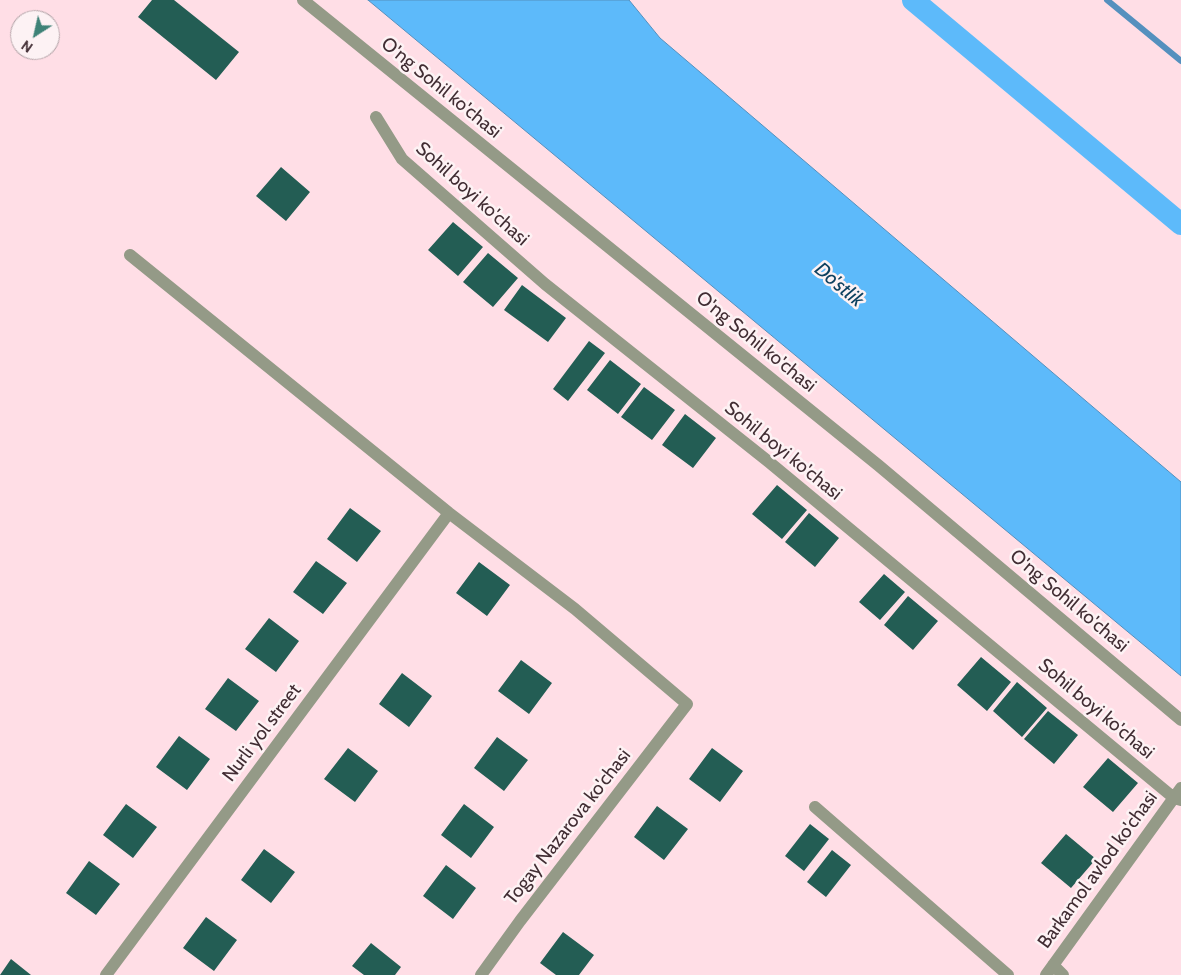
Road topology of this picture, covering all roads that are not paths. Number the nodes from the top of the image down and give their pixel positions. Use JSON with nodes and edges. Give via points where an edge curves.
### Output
{"nodes":[{"id":1,"x":303,"y":0,"type":"edge"},
{"id":2,"x":376,"y":117,"type":"dead end"},
{"id":3,"x":130,"y":255,"type":"dead end"},
{"id":4,"x":449,"y":513,"type":"junction"},
{"id":5,"x":1181,"y":720,"type":"edge"},
{"id":6,"x":1179,"y":795,"type":"edge"},
{"id":7,"x":815,"y":807,"type":"dead end"},
{"id":8,"x":1049,"y":970,"type":"edge"},
{"id":9,"x":106,"y":975,"type":"edge"},
{"id":10,"x":481,"y":975,"type":"edge"},
{"id":11,"x":1008,"y":975,"type":"edge"},
{"id":12,"x":1063,"y":975,"type":"edge"}],
"edges":[{"from":1,"to":5,"type":"street","name":"O'ng Sohil ko'chasi","via":[[878,465]]},
{"from":2,"to":6,"type":"street","name":"Sohil boyi ko'chasi","via":[[402,159],[545,284]]},
{"from":3,"to":4,"type":"street"},
{"from":4,"to":9,"type":"street","name":"Nurli yol street"},
{"from":4,"to":10,"type":"street","name":"Togay Nazarova ko'chasi","via":[[575,609],[687,704]]},
{"from":6,"to":8,"type":"street","name":"Barkamol avlod ko'chasi"},
{"from":7,"to":11,"type":"street"},
{"from":8,"to":12,"type":"street"}]}
